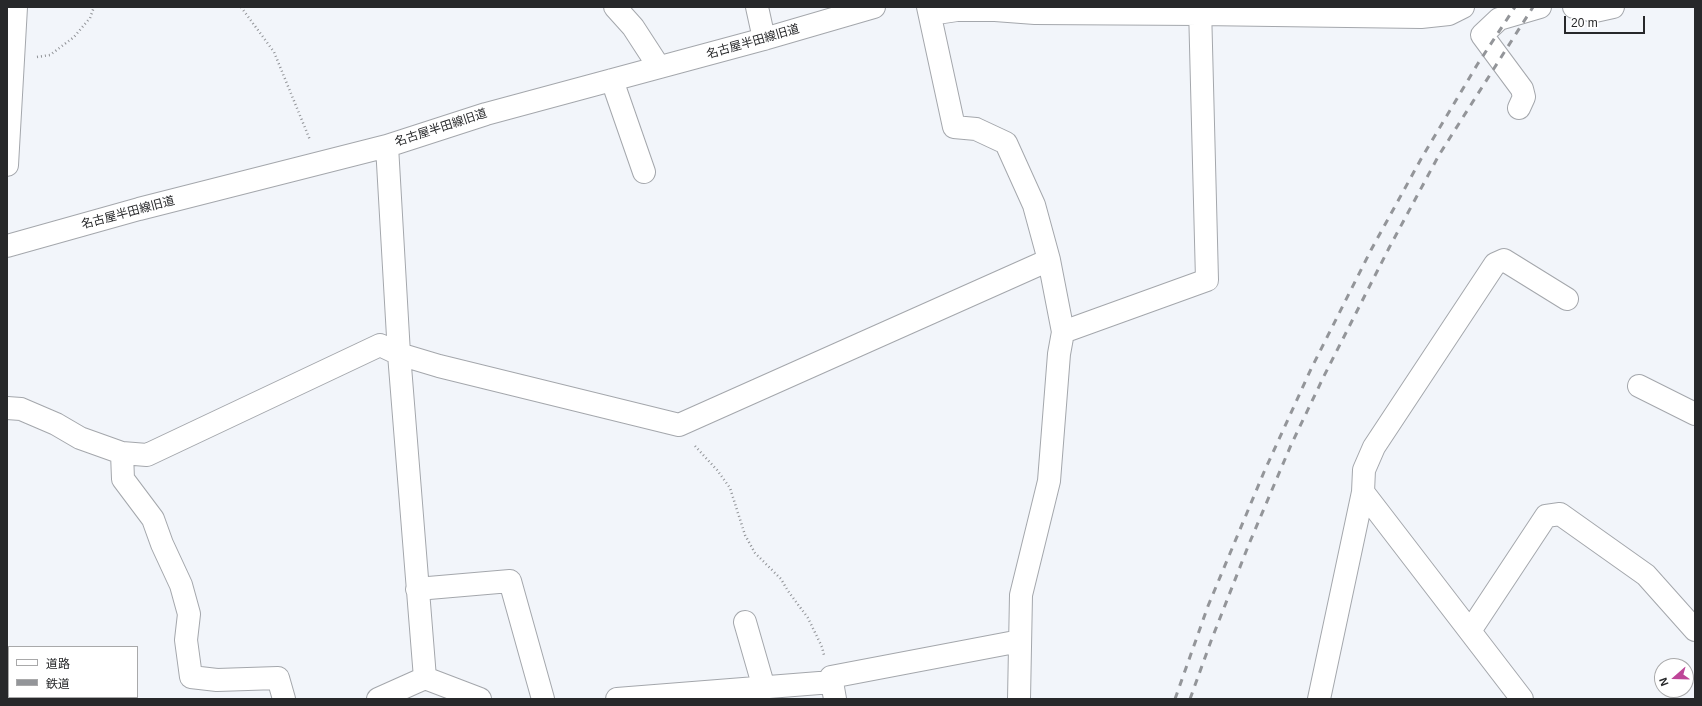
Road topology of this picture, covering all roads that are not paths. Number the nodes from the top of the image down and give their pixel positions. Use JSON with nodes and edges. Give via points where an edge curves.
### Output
{"nodes":[{"id":1,"x":16,"y":7,"type":"edge"},
{"id":2,"x":615,"y":7,"type":"edge"},
{"id":3,"x":757,"y":7,"type":"edge"},
{"id":4,"x":874,"y":7,"type":"edge"},
{"id":5,"x":1462,"y":7,"type":"edge"},
{"id":6,"x":1540,"y":7,"type":"edge"},
{"id":7,"x":1574,"y":7,"type":"edge"},
{"id":8,"x":1613,"y":7,"type":"edge"},
{"id":9,"x":929,"y":10,"type":"edge"},
{"id":10,"x":1200,"y":10,"type":"edge"},
{"id":11,"x":11,"y":36,"type":"edge"},
{"id":12,"x":764,"y":39,"type":"junction"},
{"id":13,"x":659,"y":67,"type":"junction"},
{"id":14,"x":612,"y":80,"type":"junction"},
{"id":15,"x":1519,"y":108,"type":"dead end"},
{"id":16,"x":387,"y":146,"type":"junction"},
{"id":17,"x":7,"y":165,"type":"edge"},
{"id":18,"x":644,"y":172,"type":"dead end"},
{"id":19,"x":7,"y":246,"type":"edge"},
{"id":20,"x":1049,"y":260,"type":"junction"},
{"id":21,"x":1567,"y":299,"type":"dead end"},
{"id":22,"x":1063,"y":332,"type":"junction"},
{"id":23,"x":399,"y":354,"type":"junction"},
{"id":24,"x":1639,"y":386,"type":"dead end"},
{"id":25,"x":7,"y":408,"type":"edge"},
{"id":26,"x":1695,"y":414,"type":"edge"},
{"id":27,"x":122,"y":453,"type":"junction"},
{"id":28,"x":1363,"y":492,"type":"junction"},
{"id":29,"x":418,"y":589,"type":"junction"},
{"id":30,"x":745,"y":622,"type":"dead end"},
{"id":31,"x":1695,"y":630,"type":"edge"},
{"id":32,"x":1470,"y":631,"type":"junction"},
{"id":33,"x":1020,"y":641,"type":"junction"},
{"id":34,"x":831,"y":677,"type":"road end"},
{"id":35,"x":425,"y":678,"type":"junction"},
{"id":36,"x":764,"y":688,"type":"junction"},
{"id":37,"x":284,"y":699,"type":"edge"},
{"id":38,"x":378,"y":699,"type":"edge"},
{"id":39,"x":480,"y":699,"type":"edge"},
{"id":40,"x":543,"y":699,"type":"edge"},
{"id":41,"x":617,"y":699,"type":"edge"},
{"id":42,"x":836,"y":699,"type":"edge"},
{"id":43,"x":1019,"y":699,"type":"edge"},
{"id":44,"x":1320,"y":699,"type":"edge"},
{"id":45,"x":1522,"y":699,"type":"edge"}],
"edges":[{"from":1,"to":11,"type":"street"},
{"from":2,"to":13,"type":"street","via":[[633,27]]},
{"from":3,"to":12,"type":"street"},
{"from":4,"to":12,"type":"street","name":"名古屋半田線旧道"},
{"from":5,"to":10,"type":"street","via":[[1449,14],[1421,18]]},
{"from":6,"to":15,"type":"street","via":[[1499,19],[1482,35],[1522,89],[1524,97]]},
{"from":7,"to":8,"type":"street","via":[[1596,11]]},
{"from":9,"to":10,"type":"street","via":[[1035,13]]},
{"from":9,"to":20,"type":"street","via":[[954,127],[976,129],[1006,143],[1034,205]]},
{"from":10,"to":22,"type":"street","via":[[1207,280]]},
{"from":11,"to":17,"type":"street","via":[[14,58]]},
{"from":12,"to":13,"type":"street","name":"名古屋半田線旧道"},
{"from":13,"to":14,"type":"street","name":"名古屋半田線旧道"},
{"from":14,"to":16,"type":"street","name":"名古屋半田線旧道","via":[[486,114]]},
{"from":14,"to":18,"type":"street"},
{"from":16,"to":19,"type":"street","name":"名古屋半田線旧道","via":[[139,209]]},
{"from":16,"to":23,"type":"street"},
{"from":20,"to":22,"type":"street"},
{"from":20,"to":23,"type":"street","via":[[679,425]]},
{"from":21,"to":28,"type":"street","via":[[1504,260],[1495,264],[1374,446],[1364,470]]},
{"from":22,"to":33,"type":"street","via":[[1049,481],[1022,595]]},
{"from":23,"to":27,"type":"street","via":[[380,345],[148,455]]},
{"from":23,"to":29,"type":"street"},
{"from":24,"to":26,"type":"street"},
{"from":25,"to":27,"type":"street","via":[[21,409],[80,438]]},
{"from":27,"to":37,"type":"street","via":[[123,479],[153,519],[181,584],[189,614],[186,640],[191,677],[217,680],[278,678]]},
{"from":28,"to":32,"type":"street"},
{"from":28,"to":44,"type":"street"},
{"from":29,"to":35,"type":"street"},
{"from":29,"to":40,"type":"street","via":[[510,581]]},
{"from":30,"to":36,"type":"street"},
{"from":31,"to":32,"type":"street","via":[[1646,575],[1560,514],[1546,516]]},
{"from":32,"to":45,"type":"street"},
{"from":33,"to":34,"type":"street"},
{"from":33,"to":43,"type":"street"},
{"from":35,"to":38,"type":"street"},
{"from":35,"to":39,"type":"street"},
{"from":36,"to":41,"type":"street"},
{"from":36,"to":42,"type":"street","via":[[832,682]]}]}
